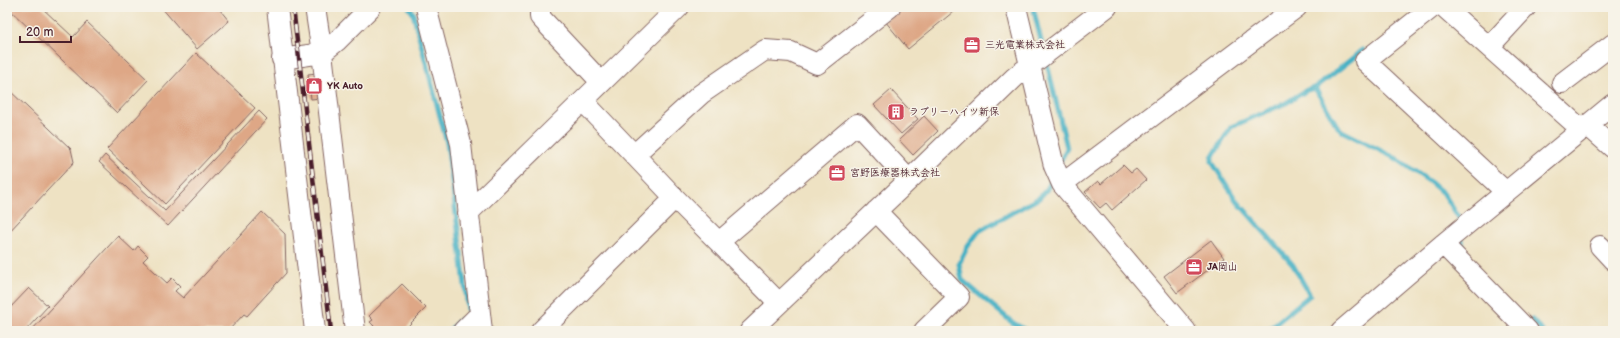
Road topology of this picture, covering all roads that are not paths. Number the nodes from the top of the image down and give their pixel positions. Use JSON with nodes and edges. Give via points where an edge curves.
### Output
{"nodes":[{"id":1,"x":277,"y":7,"type":"edge"},
{"id":2,"x":315,"y":7,"type":"edge"},
{"id":3,"x":372,"y":7,"type":"edge"},
{"id":4,"x":426,"y":7,"type":"edge"},
{"id":5,"x":540,"y":7,"type":"edge"},
{"id":6,"x":678,"y":7,"type":"edge"},
{"id":7,"x":890,"y":7,"type":"edge"},
{"id":8,"x":1016,"y":7,"type":"edge"},
{"id":9,"x":1107,"y":7,"type":"edge"},
{"id":10,"x":1296,"y":7,"type":"edge"},
{"id":11,"x":1526,"y":7,"type":"edge"},
{"id":12,"x":1445,"y":8,"type":"edge"},
{"id":13,"x":1613,"y":44,"type":"edge"},
{"id":14,"x":1489,"y":47,"type":"junction"},
{"id":15,"x":322,"y":53,"type":"junction"},
{"id":16,"x":1039,"y":57,"type":"junction"},
{"id":17,"x":282,"y":59,"type":"junction"},
{"id":18,"x":601,"y":82,"type":"junction"},
{"id":19,"x":1562,"y":83,"type":"dead end"},
{"id":20,"x":583,"y":101,"type":"junction"},
{"id":21,"x":1613,"y":104,"type":"edge"},
{"id":22,"x":1585,"y":128,"type":"junction"},
{"id":23,"x":1613,"y":148,"type":"edge"},
{"id":24,"x":634,"y":155,"type":"junction"},
{"id":25,"x":1058,"y":175,"type":"junction"},
{"id":26,"x":909,"y":180,"type":"junction"},
{"id":27,"x":1506,"y":192,"type":"junction"},
{"id":28,"x":675,"y":198,"type":"junction"},
{"id":29,"x":876,"y":211,"type":"junction"},
{"id":30,"x":468,"y":214,"type":"junction"},
{"id":31,"x":719,"y":242,"type":"junction"},
{"id":32,"x":1443,"y":244,"type":"junction"},
{"id":33,"x":779,"y":303,"type":"junction"},
{"id":34,"x":473,"y":325,"type":"edge"},
{"id":35,"x":315,"y":331,"type":"edge"},
{"id":36,"x":355,"y":331,"type":"edge"},
{"id":37,"x":496,"y":331,"type":"edge"},
{"id":38,"x":541,"y":331,"type":"edge"},
{"id":39,"x":750,"y":331,"type":"edge"},
{"id":40,"x":924,"y":331,"type":"edge"},
{"id":41,"x":1186,"y":331,"type":"edge"},
{"id":42,"x":1341,"y":331,"type":"edge"},
{"id":43,"x":1528,"y":331,"type":"edge"}],
"edges":[{"from":1,"to":17,"type":"street"},
{"from":2,"to":15,"type":"street"},
{"from":3,"to":15,"type":"street"},
{"from":4,"to":30,"type":"street","via":[[461,144]]},
{"from":5,"to":18,"type":"street","via":[[540,17]]},
{"from":6,"to":18,"type":"street"},
{"from":7,"to":24,"type":"street","via":[[817,64],[791,52],[765,50],[701,94]]},
{"from":8,"to":16,"type":"street"},
{"from":9,"to":16,"type":"street"},
{"from":10,"to":25,"type":"street"},
{"from":11,"to":14,"type":"street"},
{"from":12,"to":14,"type":"street"},
{"from":12,"to":27,"type":"street","via":[[1365,61]]},
{"from":13,"to":19,"type":"street"},
{"from":14,"to":22,"type":"street"},
{"from":15,"to":17,"type":"street"},
{"from":15,"to":36,"type":"street"},
{"from":16,"to":25,"type":"street"},
{"from":16,"to":26,"type":"street","via":[[1015,76]]},
{"from":17,"to":35,"type":"street"},
{"from":18,"to":20,"type":"street"},
{"from":20,"to":24,"type":"street"},
{"from":20,"to":30,"type":"street"},
{"from":21,"to":22,"type":"street"},
{"from":22,"to":23,"type":"street"},
{"from":22,"to":27,"type":"street"},
{"from":24,"to":28,"type":"street"},
{"from":25,"to":41,"type":"street"},
{"from":26,"to":29,"type":"street"},
{"from":26,"to":31,"type":"street","via":[[857,124]]},
{"from":27,"to":32,"type":"street"},
{"from":28,"to":31,"type":"street"},
{"from":28,"to":38,"type":"street"},
{"from":29,"to":33,"type":"street"},
{"from":29,"to":40,"type":"street","via":[[959,297]]},
{"from":30,"to":34,"type":"street"},
{"from":31,"to":33,"type":"street"},
{"from":32,"to":42,"type":"street"},
{"from":32,"to":43,"type":"street"},
{"from":33,"to":39,"type":"street"},
{"from":34,"to":37,"type":"street"}]}
